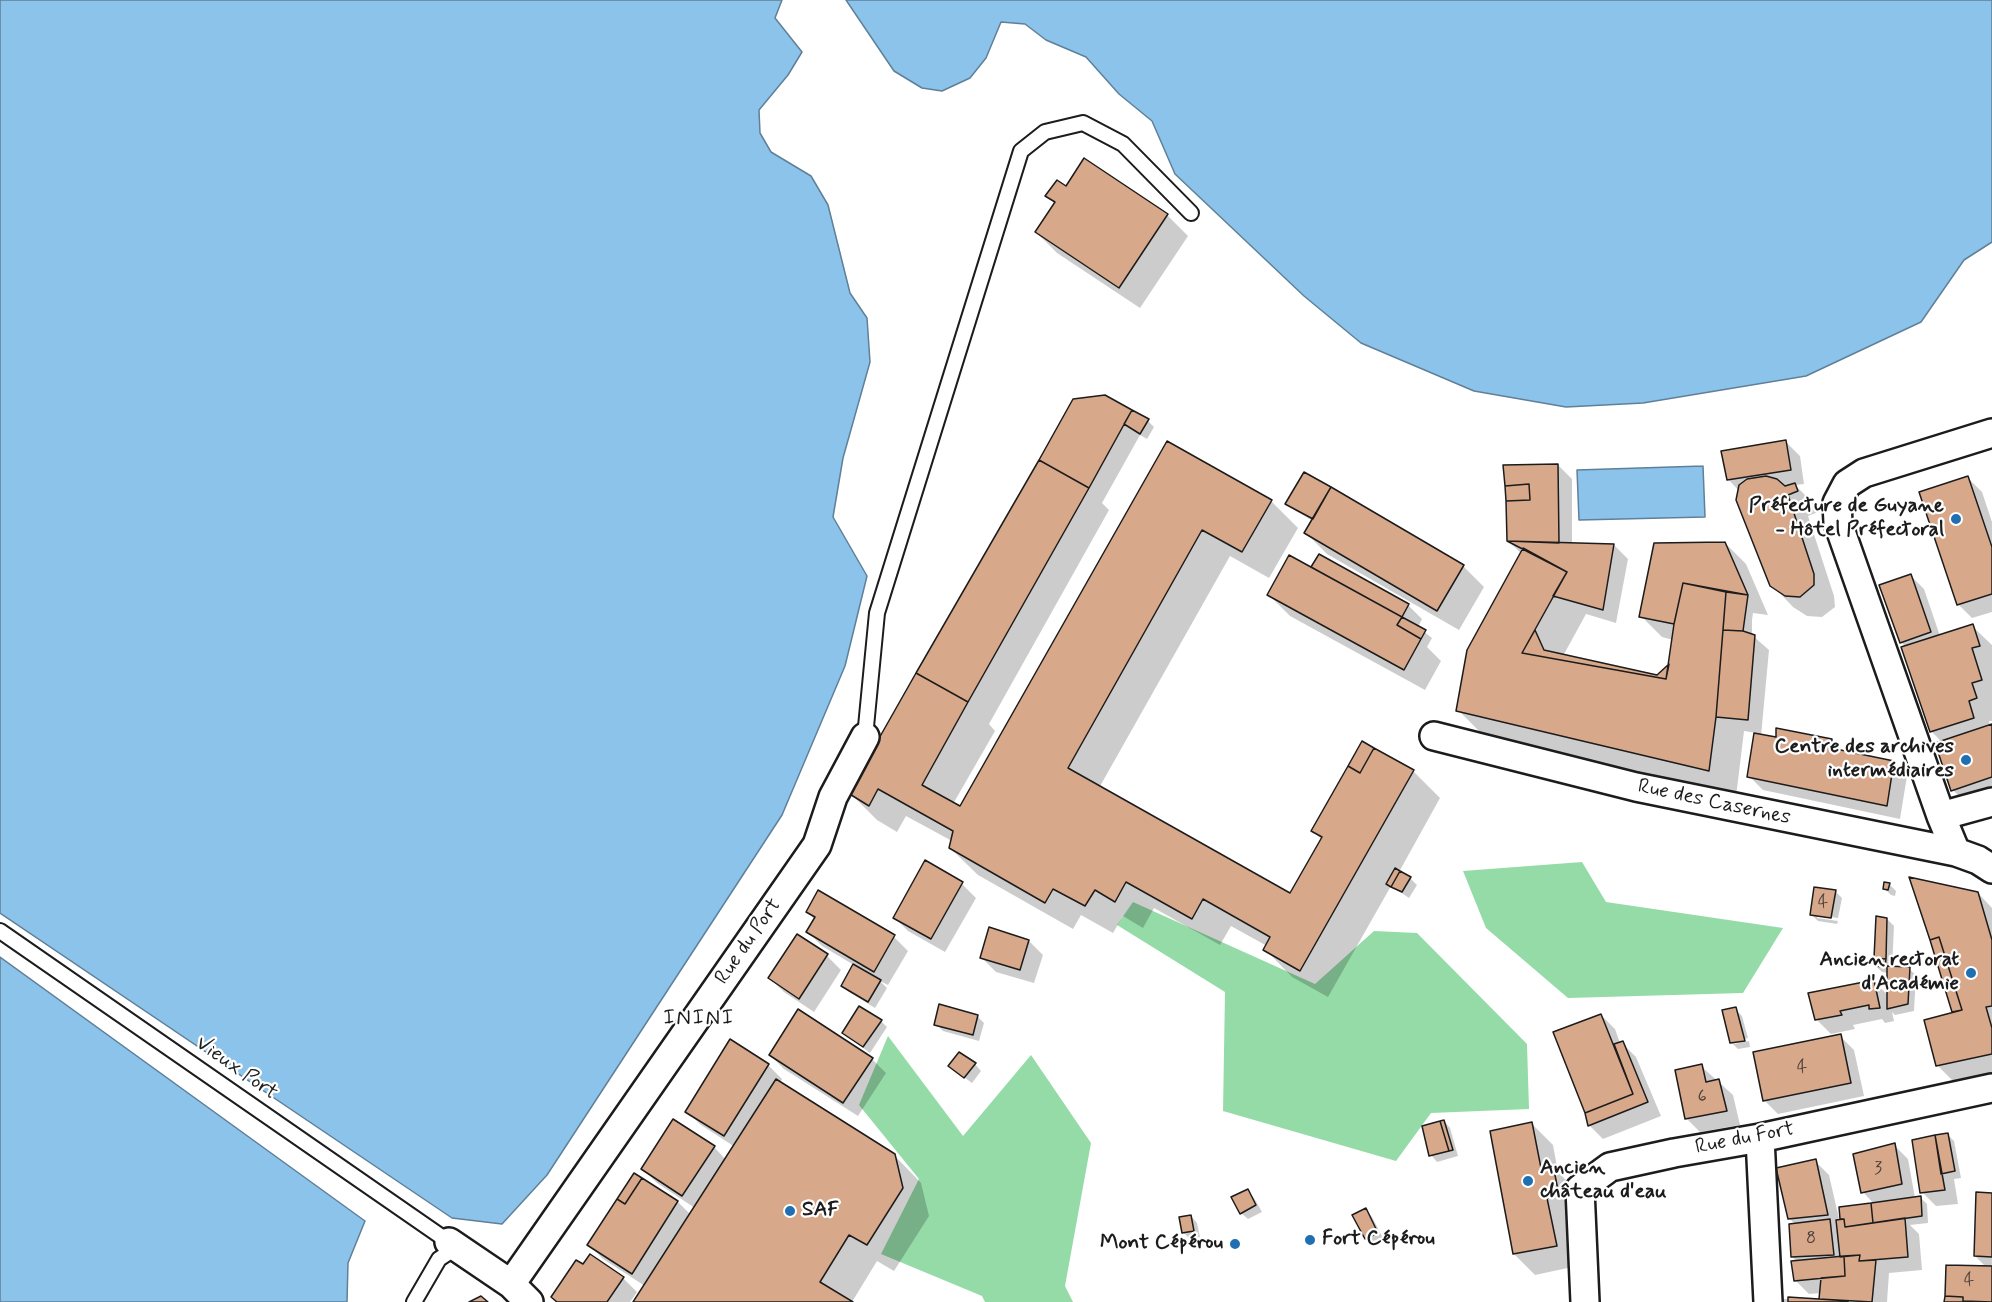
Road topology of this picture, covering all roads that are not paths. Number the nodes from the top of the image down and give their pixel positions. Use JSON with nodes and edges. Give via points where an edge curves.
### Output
{"nodes":[{"id":1,"x":1191,"y":213,"type":"dead end"},
{"id":2,"x":1992,"y":433,"type":"edge"},
{"id":3,"x":1434,"y":736,"type":"dead end"},
{"id":4,"x":865,"y":737,"type":"joint"},
{"id":5,"x":1992,"y":801,"type":"edge"},
{"id":6,"x":1941,"y":816,"type":"junction"},
{"id":7,"x":1956,"y":852,"type":"junction"},
{"id":8,"x":1992,"y":869,"type":"edge"},
{"id":9,"x":0,"y":931,"type":"edge"},
{"id":10,"x":1992,"y":1088,"type":"edge"},
{"id":11,"x":1760,"y":1138,"type":"junction"},
{"id":12,"x":453,"y":1244,"type":"junction"},
{"id":13,"x":520,"y":1293,"type":"edge"},
{"id":14,"x":414,"y":1302,"type":"edge"},
{"id":15,"x":1585,"y":1302,"type":"edge"},
{"id":16,"x":1768,"y":1302,"type":"edge"}],
"edges":[{"from":1,"to":4,"type":"lane","via":[[1123,144],[1083,123],[1044,132],[1021,151],[877,613]]},
{"from":2,"to":6,"type":"street","via":[[1864,473],[1847,484],[1837,503],[1838,523]]},
{"from":3,"to":7,"type":"street","name":"Rue des Casernes","via":[[1636,787]]},
{"from":4,"to":13,"type":"street","name":"Rue du Port","via":[[833,797],[817,845]]},
{"from":5,"to":6,"type":"street"},
{"from":6,"to":7,"type":"street"},
{"from":7,"to":8,"type":"street","name":"Rue des Casernes"},
{"from":9,"to":12,"type":"lane","name":"Vieux Port"},
{"from":10,"to":11,"type":"street","name":"Rue du Fort"},
{"from":11,"to":15,"type":"street","name":"Rue du Fort","via":[[1610,1167],[1580,1189]]},
{"from":11,"to":16,"type":"street"},
{"from":12,"to":13,"type":"street"},
{"from":12,"to":14,"type":"lane","via":[[439,1259]]}]}
